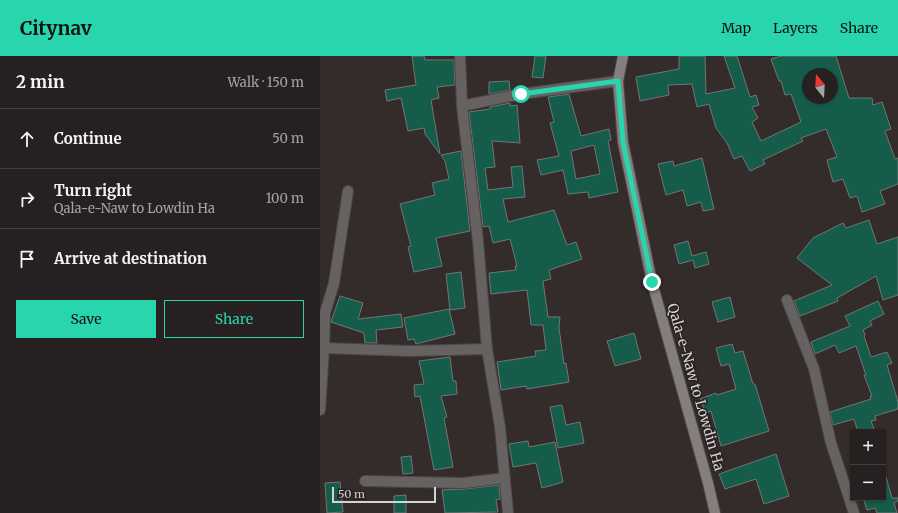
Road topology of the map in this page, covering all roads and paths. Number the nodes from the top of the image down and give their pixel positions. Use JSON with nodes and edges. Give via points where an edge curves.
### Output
{"nodes":[{"id":1,"x":460,"y":56,"type":"edge"},
{"id":2,"x":623,"y":56,"type":"edge"},
{"id":3,"x":618,"y":81,"type":"junction"},
{"id":4,"x":462,"y":106,"type":"junction"},
{"id":5,"x":348,"y":191,"type":"dead end"},
{"id":6,"x":787,"y":300,"type":"dead end"},
{"id":7,"x":324,"y":348,"type":"junction"},
{"id":8,"x":487,"y":349,"type":"junction"},
{"id":9,"x":320,"y":410,"type":"edge"},
{"id":10,"x":505,"y":478,"type":"junction"},
{"id":11,"x":365,"y":481,"type":"dead end"},
{"id":12,"x":508,"y":513,"type":"edge"},
{"id":13,"x":715,"y":513,"type":"edge"},
{"id":14,"x":854,"y":513,"type":"edge"}],
"edges":[{"from":1,"to":4,"type":"street"},
{"from":2,"to":3,"type":"main road","name":"Qala-e-Naw to Lowdin Ha"},
{"from":3,"to":4,"type":"street","via":[[521,94]]},
{"from":3,"to":13,"type":"main road","name":"Qala-e-Naw to Lowdin Ha","via":[[623,142],[652,282]]},
{"from":4,"to":8,"type":"street"},
{"from":5,"to":7,"type":"street","via":[[334,283],[325,313]]},
{"from":6,"to":14,"type":"street","via":[[814,368],[831,443]]},
{"from":7,"to":8,"type":"street","via":[[409,351]]},
{"from":7,"to":9,"type":"street"},
{"from":8,"to":10,"type":"street","via":[[500,427]]},
{"from":10,"to":11,"type":"street","via":[[463,483]]},
{"from":10,"to":12,"type":"street"}]}
